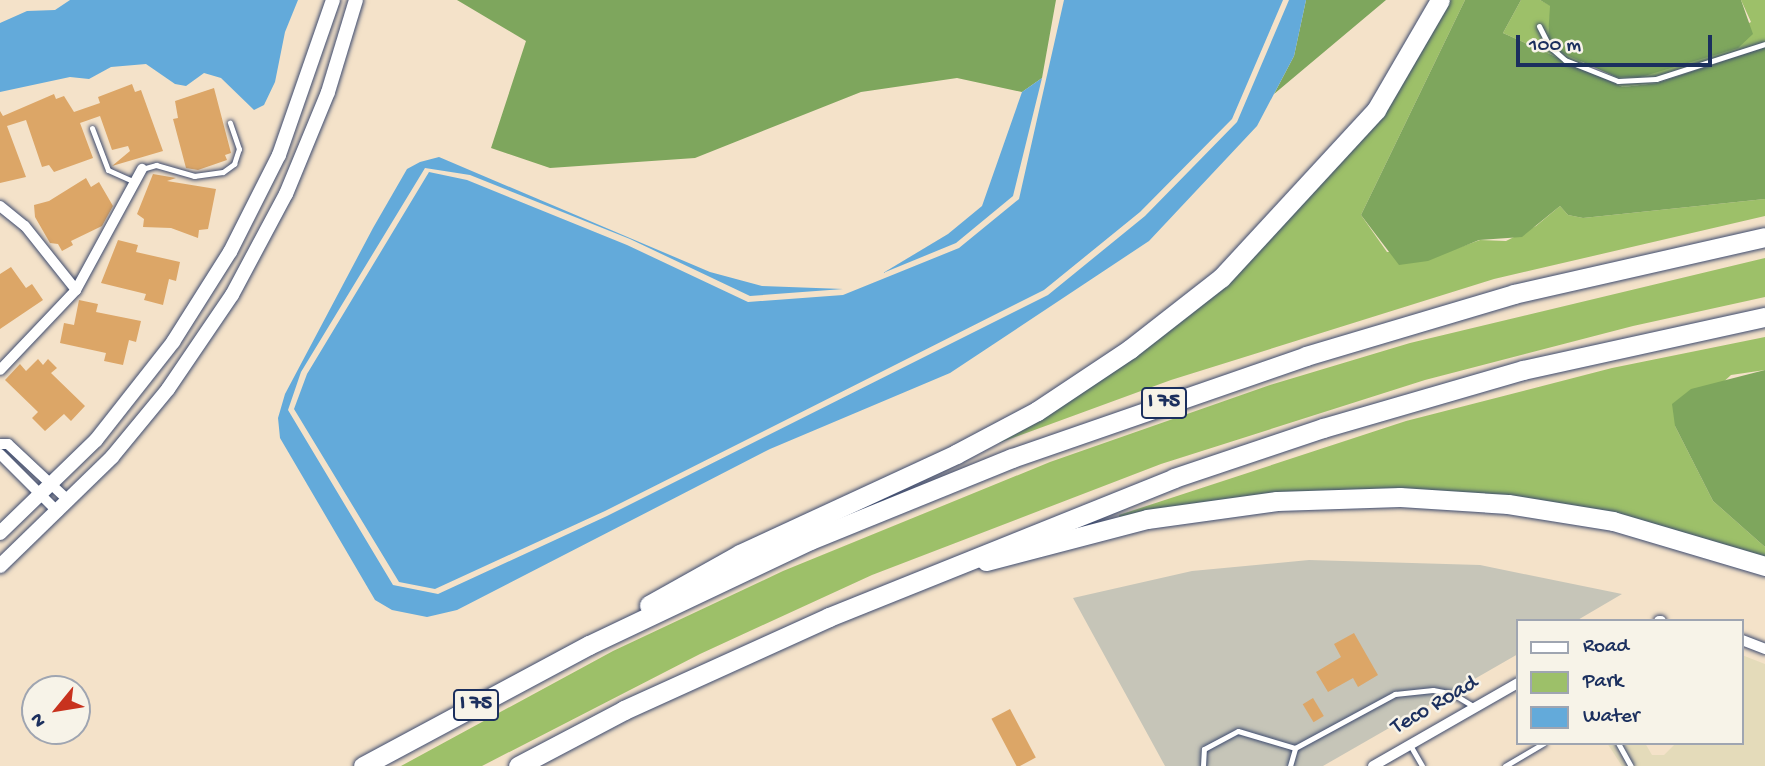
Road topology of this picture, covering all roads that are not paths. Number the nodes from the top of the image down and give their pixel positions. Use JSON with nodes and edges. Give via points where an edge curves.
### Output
{"nodes":[{"id":1,"x":332,"y":0,"type":"edge"},
{"id":2,"x":356,"y":0,"type":"edge"},
{"id":3,"x":1440,"y":0,"type":"edge"},
{"id":4,"x":1539,"y":26,"type":"dead end"},
{"id":5,"x":1765,"y":44,"type":"edge"},
{"id":6,"x":230,"y":123,"type":"dead end"},
{"id":7,"x":92,"y":128,"type":"dead end"},
{"id":8,"x":142,"y":169,"type":"joint"},
{"id":9,"x":133,"y":181,"type":"junction"},
{"id":10,"x":0,"y":206,"type":"edge"},
{"id":11,"x":1765,"y":237,"type":"edge"},
{"id":12,"x":76,"y":290,"type":"junction"},
{"id":13,"x":1765,"y":317,"type":"edge"},
{"id":14,"x":0,"y":370,"type":"edge"},
{"id":15,"x":0,"y":444,"type":"edge"},
{"id":16,"x":0,"y":454,"type":"edge"},
{"id":17,"x":45,"y":490,"type":"junction"},
{"id":18,"x":69,"y":501,"type":"junction"},
{"id":19,"x":58,"y":512,"type":"junction"},
{"id":20,"x":0,"y":533,"type":"edge"},
{"id":21,"x":0,"y":566,"type":"edge"},
{"id":22,"x":1765,"y":566,"type":"edge"},
{"id":23,"x":901,"y":585,"type":"junction"},
{"id":24,"x":1744,"y":641,"type":"edge"},
{"id":25,"x":589,"y":645,"type":"junction"},
{"id":26,"x":1765,"y":649,"type":"edge"},
{"id":27,"x":1516,"y":684,"type":"edge"},
{"id":28,"x":1476,"y":708,"type":"junction"},
{"id":29,"x":1410,"y":745,"type":"junction"},
{"id":30,"x":1541,"y":745,"type":"edge"},
{"id":31,"x":1619,"y":745,"type":"edge"},
{"id":32,"x":1295,"y":748,"type":"junction"},
{"id":33,"x":363,"y":766,"type":"edge"},
{"id":34,"x":518,"y":766,"type":"edge"},
{"id":35,"x":1203,"y":766,"type":"edge"},
{"id":36,"x":1290,"y":766,"type":"edge"},
{"id":37,"x":1373,"y":766,"type":"edge"},
{"id":38,"x":1422,"y":766,"type":"edge"},
{"id":39,"x":1505,"y":766,"type":"edge"},
{"id":40,"x":1631,"y":766,"type":"edge"}],
"edges":[{"from":1,"to":17,"type":"street","via":[[279,155],[230,252],[173,342],[96,440]]},
{"from":2,"to":18,"type":"street","via":[[328,92],[286,194],[232,295],[168,389]]},
{"from":3,"to":25,"type":"highway","via":[[1376,110],[1221,278],[1130,349],[1037,411],[956,454],[740,554],[664,595]]},
{"from":4,"to":5,"type":"lane","via":[[1549,46],[1565,60],[1618,81],[1656,79]]},
{"from":6,"to":8,"type":"lane","via":[[240,149],[229,169],[194,176],[164,166]]},
{"from":7,"to":9,"type":"lane","via":[[108,170]]},
{"from":8,"to":9,"type":"street"},
{"from":9,"to":12,"type":"street"},
{"from":10,"to":12,"type":"street","via":[[25,226]]},
{"from":11,"to":25,"type":"highway","number":"I 75","via":[[1514,294],[1146,409],[810,540]]},
{"from":12,"to":14,"type":"street"},
{"from":13,"to":23,"type":"highway","via":[[1523,370],[1323,428],[1174,478]]},
{"from":15,"to":17,"type":"street","via":[[8,444]]},
{"from":16,"to":17,"type":"street"},
{"from":17,"to":18,"type":"street"},
{"from":17,"to":19,"type":"street"},
{"from":17,"to":20,"type":"street"},
{"from":18,"to":19,"type":"street"},
{"from":19,"to":21,"type":"street"},
{"from":22,"to":23,"type":"highway","via":[[1660,533],[1577,515],[1453,500],[1352,497],[1277,501],[1147,519]]},
{"from":23,"to":34,"type":"highway","via":[[624,710]]},
{"from":24,"to":26,"type":"street"},
{"from":25,"to":33,"type":"highway","number":"I 75"},
{"from":27,"to":28,"type":"street","name":"Teco Road"},
{"from":28,"to":29,"type":"street","name":"Teco Road"},
{"from":28,"to":32,"type":"lane","via":[[1453,694],[1433,690],[1395,694]]},
{"from":29,"to":37,"type":"street","name":"Teco Road"},
{"from":29,"to":38,"type":"lane"},
{"from":30,"to":39,"type":"lane"},
{"from":31,"to":40,"type":"lane"},
{"from":32,"to":35,"type":"lane","via":[[1238,732],[1204,748]]},
{"from":32,"to":36,"type":"lane"}]}
